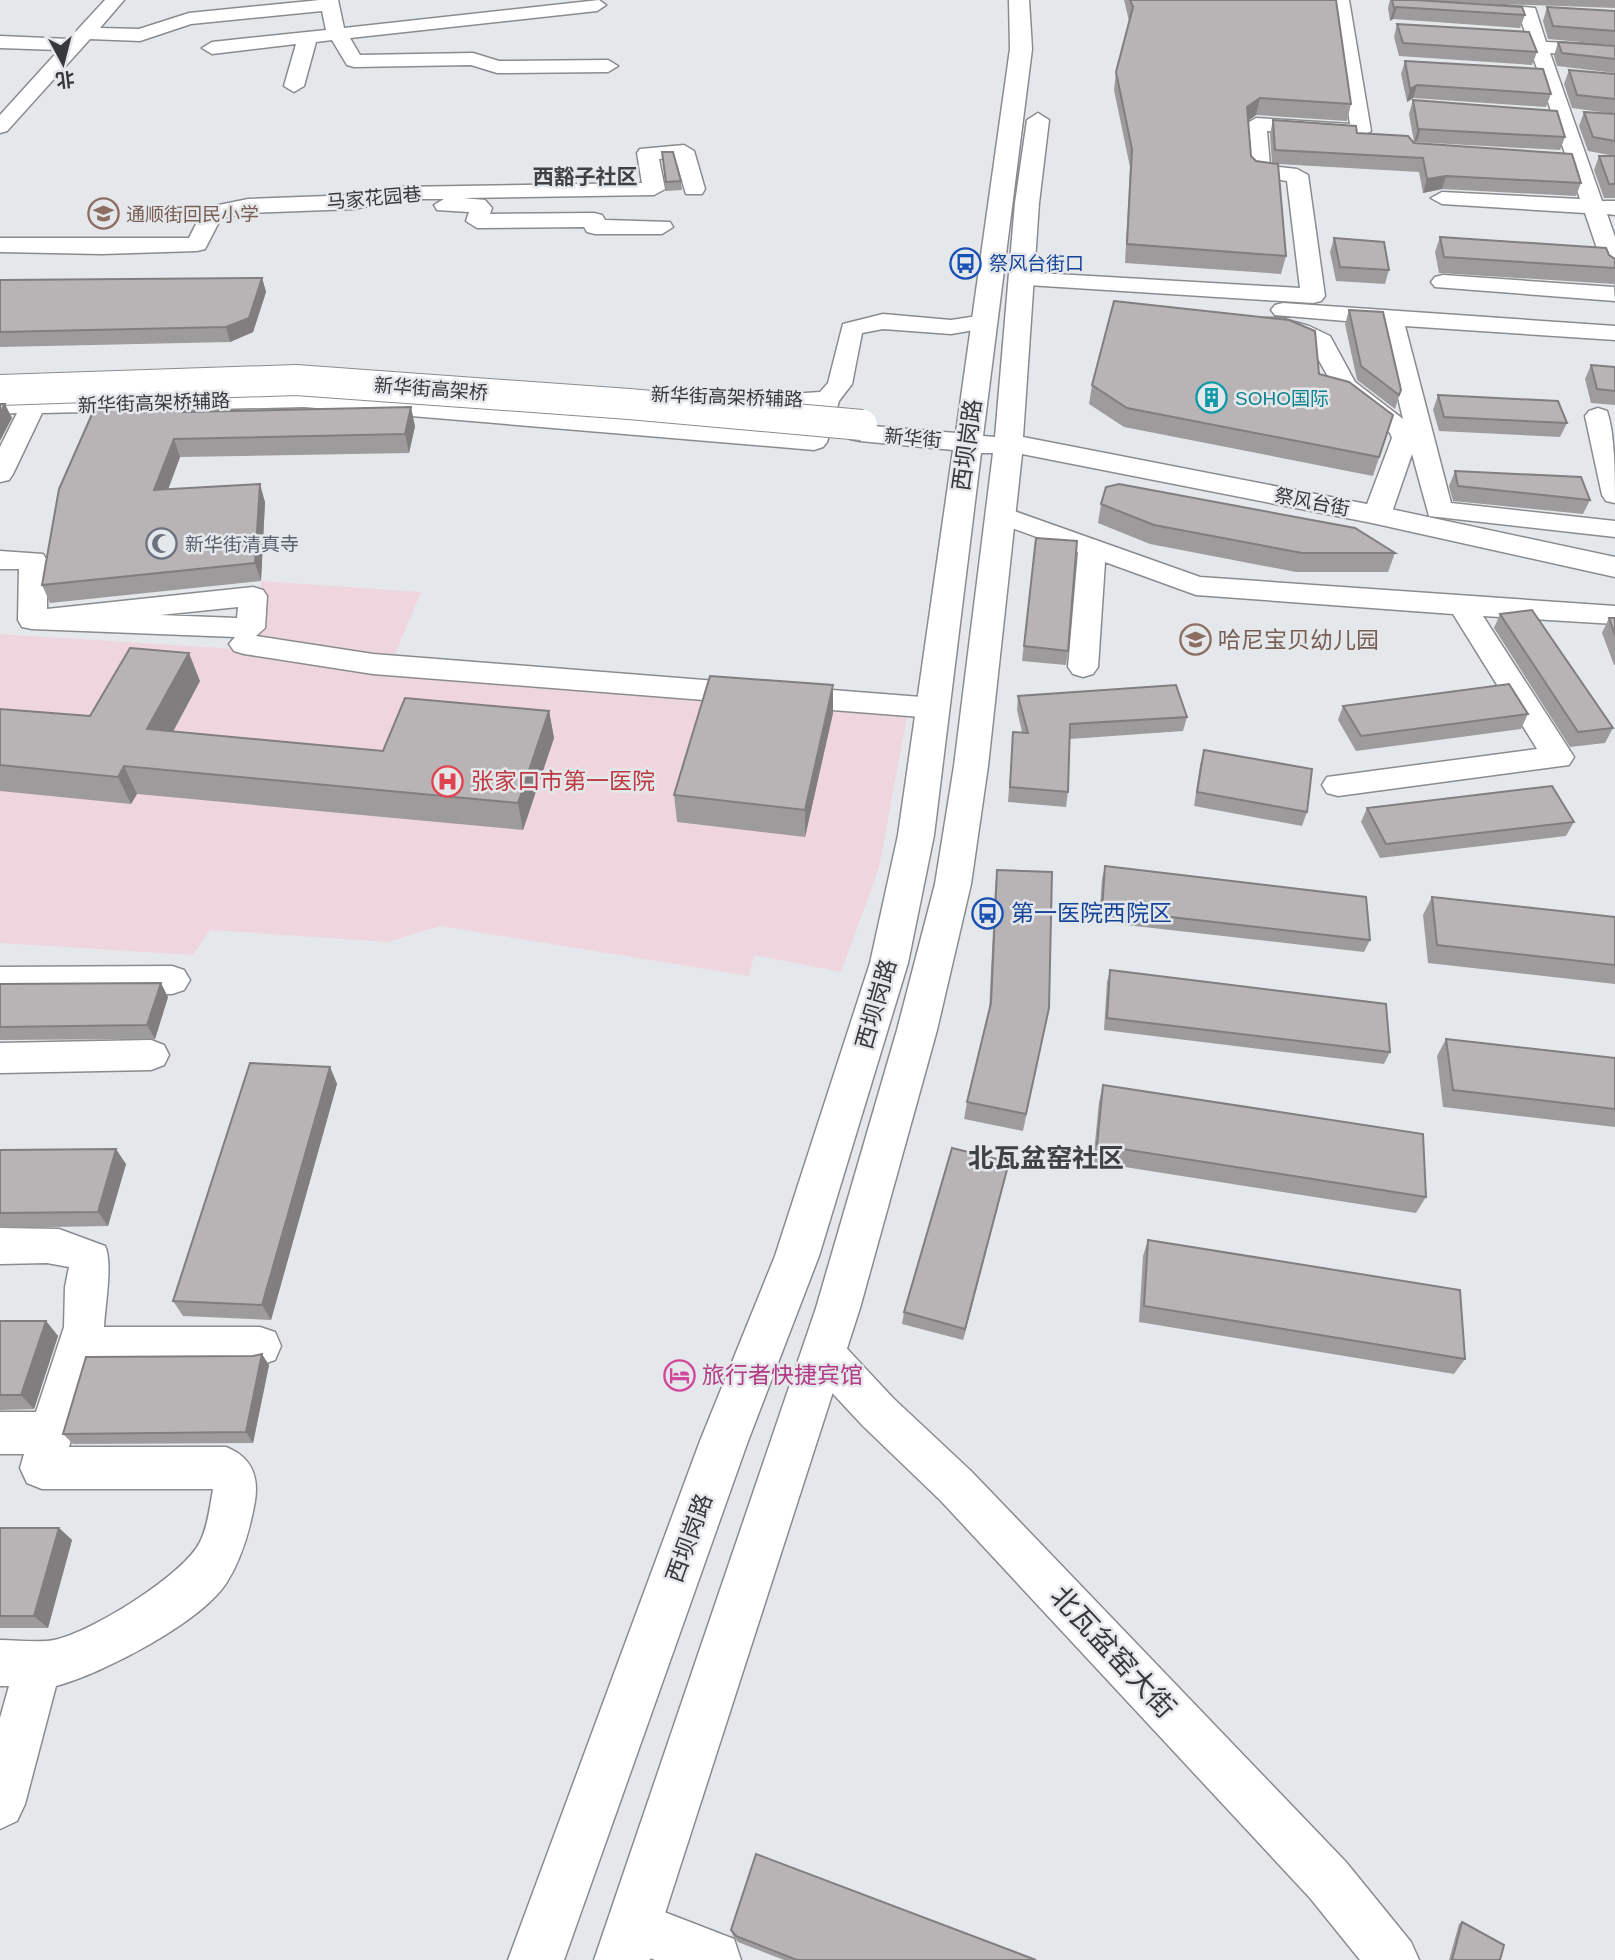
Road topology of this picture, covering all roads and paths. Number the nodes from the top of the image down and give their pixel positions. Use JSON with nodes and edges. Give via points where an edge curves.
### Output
{"nodes":[{"id":1,"x":247,"y":0,"type":"edge"},
{"id":2,"x":1019,"y":0,"type":"edge"},
{"id":3,"x":1340,"y":0,"type":"edge"},
{"id":4,"x":329,"y":3,"type":"edge"},
{"id":5,"x":597,"y":5,"type":"dead end"},
{"id":6,"x":117,"y":6,"type":"edge"},
{"id":7,"x":160,"y":8,"type":"dead end"},
{"id":8,"x":1462,"y":8,"type":"edge"},
{"id":9,"x":1528,"y":12,"type":"junction"},
{"id":10,"x":1553,"y":13,"type":"edge"},
{"id":11,"x":1510,"y":35,"type":"edge"},
{"id":12,"x":338,"y":36,"type":"junction"},
{"id":13,"x":78,"y":39,"type":"junction"},
{"id":14,"x":307,"y":39,"type":"junction"},
{"id":15,"x":0,"y":42,"type":"edge"},
{"id":16,"x":1537,"y":42,"type":"junction"},
{"id":17,"x":212,"y":48,"type":"dead end"},
{"id":18,"x":1615,"y":51,"type":"edge"},
{"id":19,"x":354,"y":61,"type":"junction"},
{"id":20,"x":301,"y":62,"type":"junction"},
{"id":21,"x":608,"y":66,"type":"dead end"},
{"id":22,"x":1521,"y":73,"type":"edge"},
{"id":23,"x":1548,"y":75,"type":"junction"},
{"id":24,"x":1575,"y":76,"type":"edge"},
{"id":25,"x":294,"y":86,"type":"dead end"},
{"id":26,"x":1041,"y":93,"type":"dead end"},
{"id":27,"x":1535,"y":115,"type":"edge"},
{"id":28,"x":1562,"y":117,"type":"junction"},
{"id":29,"x":1589,"y":118,"type":"edge"},
{"id":30,"x":0,"y":127,"type":"edge"},
{"id":31,"x":1550,"y":158,"type":"edge"},
{"id":32,"x":1577,"y":160,"type":"junction"},
{"id":33,"x":1602,"y":162,"type":"edge"},
{"id":34,"x":694,"y":189,"type":"dead end"},
{"id":35,"x":1442,"y":198,"type":"edge"},
{"id":36,"x":354,"y":202,"type":"junction"},
{"id":37,"x":1604,"y":208,"type":"edge"},
{"id":38,"x":662,"y":227,"type":"dead end"},
{"id":39,"x":0,"y":245,"type":"edge"},
{"id":40,"x":1615,"y":269,"type":"edge"},
{"id":41,"x":1443,"y":282,"type":"edge"},
{"id":42,"x":1021,"y":285,"type":"junction"},
{"id":43,"x":1615,"y":295,"type":"edge"},
{"id":44,"x":1179,"y":303,"type":"junction"},
{"id":45,"x":1226,"y":315,"type":"edge"},
{"id":46,"x":1251,"y":318,"type":"edge"},
{"id":47,"x":1391,"y":318,"type":"junction"},
{"id":48,"x":984,"y":322,"type":"junction"},
{"id":49,"x":1615,"y":333,"type":"edge"},
{"id":50,"x":0,"y":377,"type":"edge"},
{"id":51,"x":417,"y":377,"type":"junction"},
{"id":52,"x":0,"y":390,"type":"edge"},
{"id":53,"x":0,"y":398,"type":"edge"},
{"id":54,"x":827,"y":399,"type":"junction"},
{"id":55,"x":401,"y":405,"type":"junction"},
{"id":56,"x":0,"y":406,"type":"edge"},
{"id":57,"x":33,"y":406,"type":"junction"},
{"id":58,"x":1604,"y":419,"type":"edge"},
{"id":59,"x":861,"y":429,"type":"junction"},
{"id":60,"x":992,"y":441,"type":"junction"},
{"id":61,"x":0,"y":474,"type":"edge"},
{"id":62,"x":1614,"y":483,"type":"edge"},
{"id":63,"x":1000,"y":514,"type":"junction"},
{"id":64,"x":1377,"y":515,"type":"junction"},
{"id":65,"x":1615,"y":529,"type":"edge"},
{"id":66,"x":1092,"y":550,"type":"junction"},
{"id":67,"x":0,"y":560,"type":"edge"},
{"id":68,"x":1615,"y":567,"type":"edge"},
{"id":69,"x":1462,"y":605,"type":"junction"},
{"id":70,"x":1615,"y":615,"type":"edge"},
{"id":71,"x":32,"y":620,"type":"junction"},
{"id":72,"x":244,"y":644,"type":"dead end"},
{"id":73,"x":1083,"y":667,"type":"dead end"},
{"id":74,"x":933,"y":708,"type":"junction"},
{"id":75,"x":1338,"y":785,"type":"dead end"},
{"id":76,"x":172,"y":980,"type":"dead end"},
{"id":77,"x":0,"y":981,"type":"edge"},
{"id":78,"x":150,"y":1055,"type":"dead end"},
{"id":79,"x":0,"y":1058,"type":"edge"},
{"id":80,"x":0,"y":1247,"type":"edge"},
{"id":81,"x":764,"y":1340,"type":"junction"},
{"id":82,"x":79,"y":1346,"type":"junction"},
{"id":83,"x":260,"y":1346,"type":"dead end"},
{"id":84,"x":823,"y":1353,"type":"junction"},
{"id":85,"x":0,"y":1433,"type":"edge"},
{"id":86,"x":51,"y":1433,"type":"junction"},
{"id":87,"x":20,"y":1663,"type":"edge"},
{"id":88,"x":0,"y":1804,"type":"edge"},
{"id":89,"x":627,"y":1943,"type":"edge"},
{"id":90,"x":719,"y":1959,"type":"edge"},
{"id":91,"x":536,"y":1960,"type":"edge"},
{"id":92,"x":1393,"y":1960,"type":"edge"}],
"edges":[{"from":1,"to":7,"type":"street"},
{"from":2,"to":48,"type":"main road","name":"西坝岗路","via":[[1021,48]]},
{"from":3,"to":42,"type":"street","via":[[1361,131],[1256,124],[1260,172],[1297,175],[1313,296]]},
{"from":4,"to":12,"type":"street"},
{"from":4,"to":13,"type":"street","via":[[188,19],[140,35]]},
{"from":5,"to":12,"type":"street"},
{"from":6,"to":13,"type":"street"},
{"from":8,"to":9,"type":"street"},
{"from":9,"to":10,"type":"street"},
{"from":9,"to":16,"type":"street"},
{"from":11,"to":16,"type":"street"},
{"from":12,"to":14,"type":"street"},
{"from":12,"to":19,"type":"street"},
{"from":13,"to":15,"type":"street"},
{"from":13,"to":30,"type":"street"},
{"from":14,"to":17,"type":"street"},
{"from":14,"to":20,"type":"street"},
{"from":16,"to":18,"type":"street"},
{"from":16,"to":23,"type":"street"},
{"from":19,"to":20,"type":"street"},
{"from":19,"to":21,"type":"street","via":[[473,59],[497,67]]},
{"from":20,"to":25,"type":"street"},
{"from":22,"to":23,"type":"street"},
{"from":23,"to":24,"type":"street"},
{"from":23,"to":28,"type":"street"},
{"from":26,"to":42,"type":"main road","name":"西坝岗路"},
{"from":27,"to":28,"type":"street"},
{"from":28,"to":29,"type":"street"},
{"from":28,"to":32,"type":"street"},
{"from":31,"to":32,"type":"street"},
{"from":32,"to":33,"type":"street"},
{"from":32,"to":37,"type":"street"},
{"from":34,"to":36,"type":"street","name":"马家花园巷","via":[[684,150],[647,153],[654,189],[400,193]]},
{"from":35,"to":37,"type":"street"},
{"from":36,"to":38,"type":"street","via":[[477,205],[481,208],[477,221],[594,220],[595,227]]},
{"from":36,"to":39,"type":"street","name":"马家花园巷","via":[[228,208],[212,214],[197,244]]},
{"from":37,"to":40,"type":"street"},
{"from":41,"to":43,"type":"street"},
{"from":42,"to":44,"type":"street"},
{"from":42,"to":60,"type":"main road","name":"西坝岗路"},
{"from":44,"to":45,"type":"street"},
{"from":44,"to":47,"type":"street"},
{"from":46,"to":64,"type":"street","via":[[1321,341],[1345,386],[1401,429],[1405,439]]},
{"from":47,"to":49,"type":"street"},
{"from":47,"to":65,"type":"street","via":[[1439,510]]},
{"from":48,"to":54,"type":"street","name":"新华街高架桥辅路","via":[[965,327],[882,322],[851,329],[840,384]]},
{"from":48,"to":60,"type":"main road","name":"西坝岗路"},
{"from":50,"to":51,"type":"street","name":"新华街高架桥辅路","via":[[237,368]]},
{"from":51,"to":54,"type":"street","name":"新华街高架桥辅路","via":[[776,402]]},
{"from":51,"to":55,"type":"street"},
{"from":52,"to":59,"type":"main road","name":"新华街高架桥","bridge":true,"via":[[296,380],[629,404]]},
{"from":53,"to":59,"type":"main road","name":"新华街高架桥","via":[[294,387]]},
{"from":54,"to":55,"type":"street","name":"新华街高架桥辅路","via":[[814,442]]},
{"from":55,"to":57,"type":"street","name":"新华街高架桥辅路","via":[[304,399]]},
{"from":56,"to":57,"type":"street","name":"新华街高架桥辅路"},
{"from":57,"to":61,"type":"street"},
{"from":58,"to":62,"type":"street"},
{"from":59,"to":60,"type":"main road","name":"新华街"},
{"from":60,"to":63,"type":"main road","name":"西坝岗路"},
{"from":60,"to":64,"type":"main road","name":"祭风台街"},
{"from":60,"to":74,"type":"main road","name":"西坝岗路"},
{"from":63,"to":66,"type":"street"},
{"from":63,"to":84,"type":"main road","name":"西坝岗路","via":[[954,884],[917,1030]]},
{"from":64,"to":68,"type":"main road","name":"祭风台街"},
{"from":66,"to":69,"type":"street","via":[[1196,586]]},
{"from":66,"to":73,"type":"street"},
{"from":67,"to":71,"type":"street","via":[[33,561]]},
{"from":69,"to":70,"type":"street"},
{"from":69,"to":75,"type":"street","via":[[1558,757]]},
{"from":71,"to":71,"type":"street","via":[[184,603],[253,596],[251,628]]},
{"from":72,"to":74,"type":"street","via":[[373,664]]},
{"from":74,"to":81,"type":"main road","name":"西坝岗路","via":[[916,835],[889,962],[832,1152]]},
{"from":76,"to":77,"type":"street"},
{"from":78,"to":79,"type":"street"},
{"from":80,"to":82,"type":"street","via":[[58,1246],[78,1250],[91,1259]]},
{"from":81,"to":84,"type":"main road"},
{"from":81,"to":91,"type":"main road","name":"西坝岗路"},
{"from":82,"to":83,"type":"street"},
{"from":82,"to":86,"type":"street"},
{"from":84,"to":89,"type":"main road","name":"西坝岗路"},
{"from":84,"to":92,"type":"street","name":"北瓦盆窑大街","via":[[966,1496],[1328,1880]]},
{"from":85,"to":86,"type":"street"},
{"from":86,"to":87,"type":"street","via":[[42,1468],[226,1468],[236,1482],[227,1532],[203,1577],[182,1595],[81,1656],[55,1663]]},
{"from":87,"to":88,"type":"street"},
{"from":89,"to":90,"type":"street"}]}
